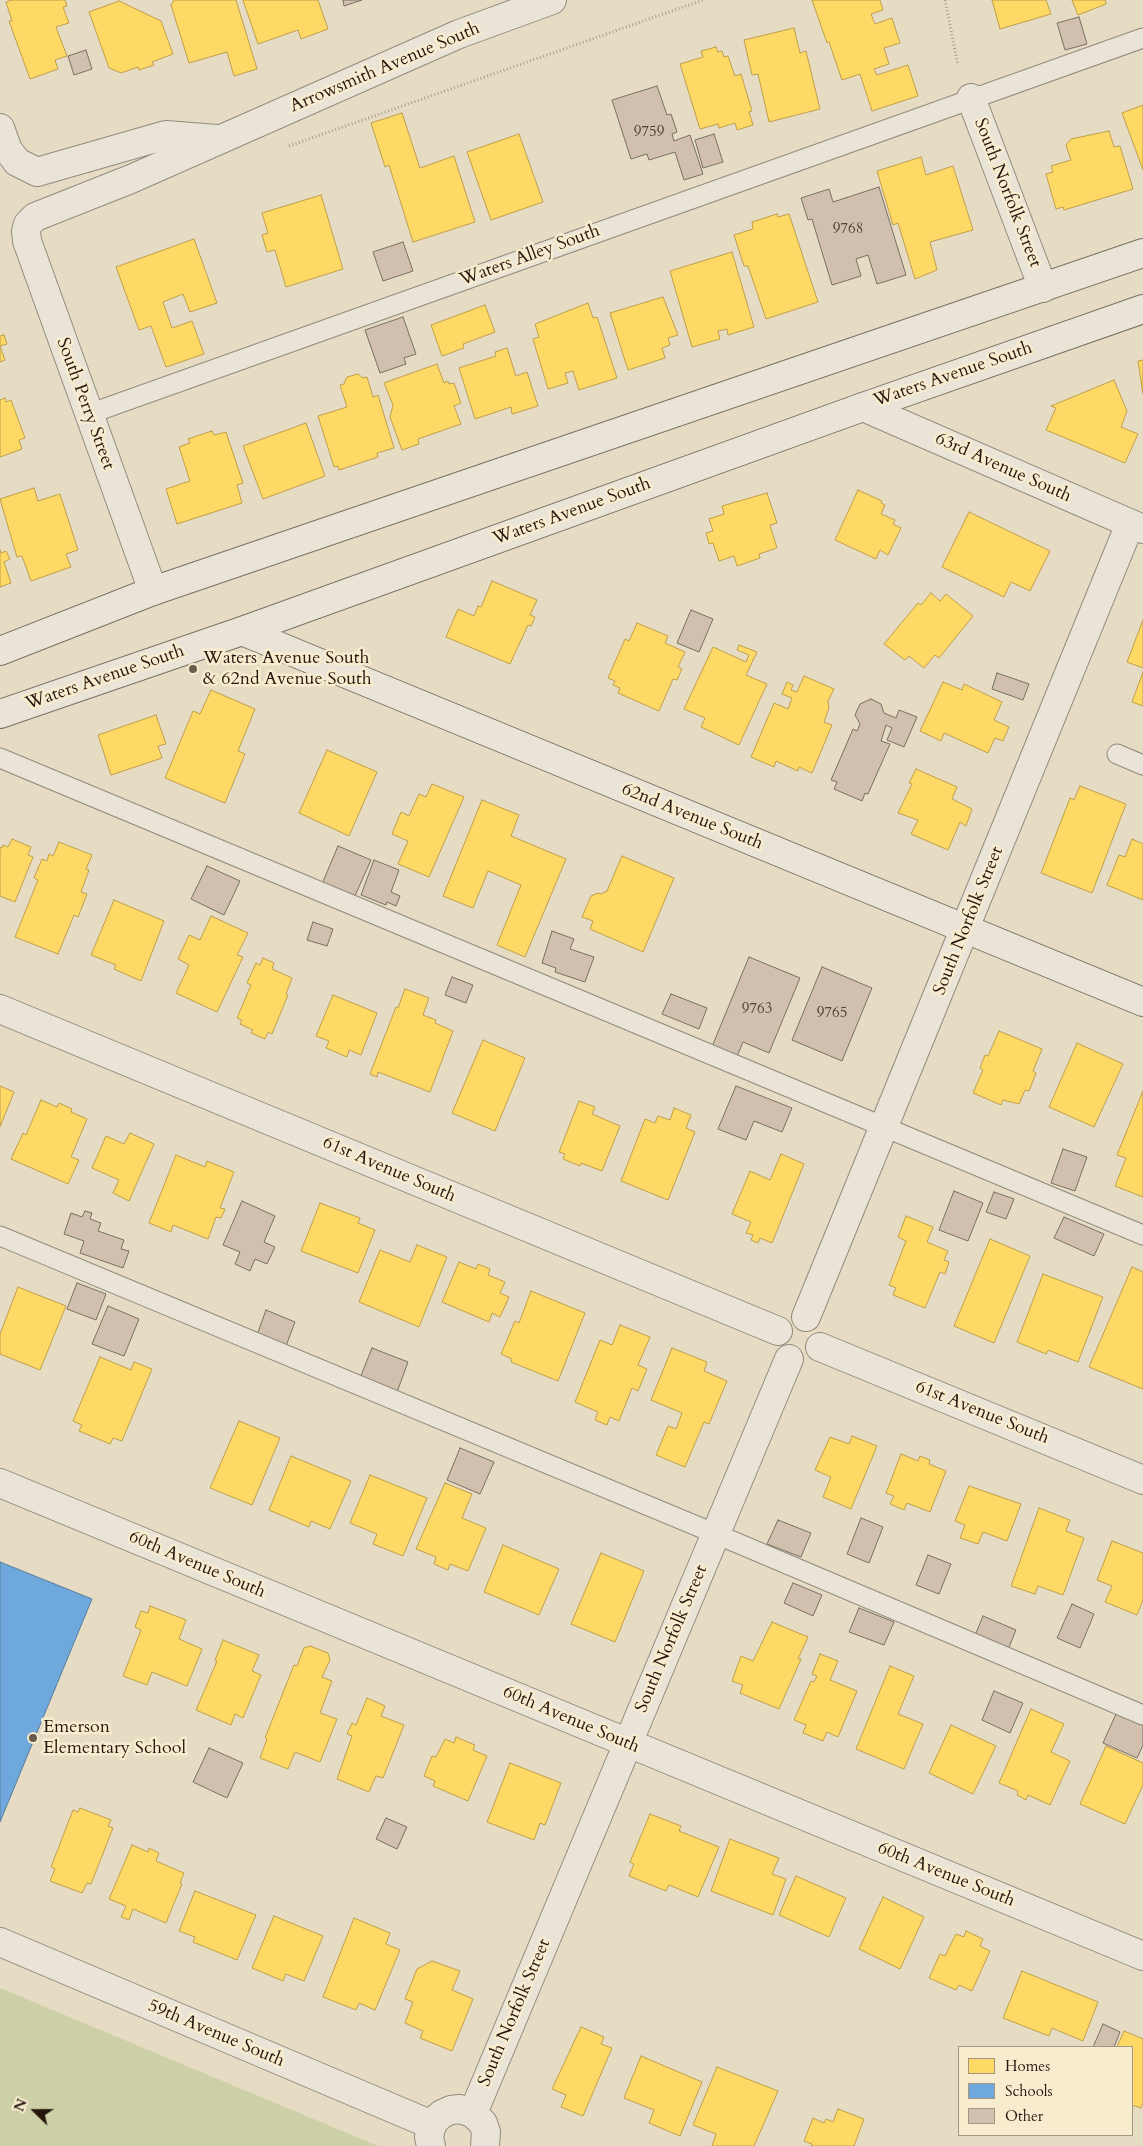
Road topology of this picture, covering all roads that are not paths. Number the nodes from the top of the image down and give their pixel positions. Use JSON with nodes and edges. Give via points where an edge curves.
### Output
{"nodes":[{"id":1,"x":552,"y":0,"type":"edge"},
{"id":2,"x":1143,"y":38,"type":"edge"},
{"id":3,"x":971,"y":98,"type":"junction"},
{"id":4,"x":0,"y":128,"type":"edge"},
{"id":5,"x":220,"y":139,"type":"junction"},
{"id":6,"x":35,"y":217,"type":"joint"},
{"id":7,"x":1143,"y":253,"type":"edge"},
{"id":8,"x":1043,"y":288,"type":"junction"},
{"id":9,"x":1143,"y":308,"type":"edge"},
{"id":10,"x":863,"y":407,"type":"junction"},
{"id":11,"x":89,"y":414,"type":"junction"},
{"id":12,"x":1136,"y":526,"type":"edge"},
{"id":13,"x":153,"y":591,"type":"junction"},
{"id":14,"x":242,"y":631,"type":"junction"},
{"id":15,"x":0,"y":651,"type":"edge"},
{"id":16,"x":0,"y":714,"type":"edge"},
{"id":17,"x":1117,"y":754,"type":"dead end"},
{"id":18,"x":0,"y":758,"type":"edge"},
{"id":19,"x":1143,"y":765,"type":"edge"},
{"id":20,"x":965,"y":929,"type":"junction"},
{"id":21,"x":1143,"y":1002,"type":"edge"},
{"id":22,"x":0,"y":1008,"type":"edge"},
{"id":23,"x":884,"y":1127,"type":"junction"},
{"id":24,"x":1143,"y":1235,"type":"edge"},
{"id":25,"x":0,"y":1236,"type":"edge"},
{"id":26,"x":806,"y":1317,"type":"junction"},
{"id":27,"x":778,"y":1331,"type":"junction"},
{"id":28,"x":820,"y":1347,"type":"junction"},
{"id":29,"x":789,"y":1359,"type":"junction"},
{"id":30,"x":1143,"y":1480,"type":"edge"},
{"id":31,"x":0,"y":1483,"type":"edge"},
{"id":32,"x":716,"y":1534,"type":"junction"},
{"id":33,"x":1143,"y":1715,"type":"edge"},
{"id":34,"x":628,"y":1744,"type":"junction"},
{"id":35,"x":0,"y":1942,"type":"edge"},
{"id":36,"x":1143,"y":1956,"type":"edge"},
{"id":37,"x":472,"y":2112,"type":"junction"},
{"id":38,"x":432,"y":2136,"type":"edge"},
{"id":39,"x":485,"y":2146,"type":"edge"}],
"edges":[{"from":1,"to":5,"type":"street","name":"Arrowsmith Avenue South","via":[[459,34]]},
{"from":2,"to":3,"type":"lane","name":"Waters Alley South"},
{"from":3,"to":8,"type":"street","name":"South Norfolk Street"},
{"from":3,"to":11,"type":"lane","name":"Waters Alley South"},
{"from":4,"to":5,"type":"street","name":"Arrowsmith Avenue South","via":[[8,150],[17,162],[37,172],[166,135]]},
{"from":5,"to":6,"type":"street","name":"Arrowsmith Avenue South","via":[[131,180]]},
{"from":6,"to":11,"type":"street","name":"South Perry Street","via":[[28,224],[27,241]]},
{"from":7,"to":8,"type":"street"},
{"from":8,"to":13,"type":"street"},
{"from":9,"to":10,"type":"street","name":"Waters Avenue South"},
{"from":10,"to":12,"type":"street","name":"63rd Avenue South"},
{"from":10,"to":14,"type":"street","name":"Waters Avenue South"},
{"from":11,"to":13,"type":"street","name":"South Perry Street"},
{"from":12,"to":20,"type":"street","name":"South Norfolk Street"},
{"from":13,"to":15,"type":"street"},
{"from":14,"to":16,"type":"street","name":"Waters Avenue South"},
{"from":14,"to":20,"type":"street","name":"62nd Avenue South"},
{"from":17,"to":19,"type":"lane"},
{"from":18,"to":23,"type":"lane"},
{"from":20,"to":21,"type":"street","name":"62nd Avenue South"},
{"from":20,"to":23,"type":"street","name":"South Norfolk Street"},
{"from":22,"to":27,"type":"street","name":"61st Avenue South"},
{"from":23,"to":24,"type":"lane"},
{"from":23,"to":26,"type":"street","name":"South Norfolk Street"},
{"from":25,"to":32,"type":"lane"},
{"from":26,"to":27,"type":"street","via":[[788,1319]]},
{"from":26,"to":28,"type":"street","via":[[820,1330]]},
{"from":27,"to":29,"type":"street","via":[[778,1346]]},
{"from":28,"to":29,"type":"street","via":[[807,1360]]},
{"from":28,"to":30,"type":"street","name":"61st Avenue South"},
{"from":29,"to":32,"type":"street","name":"South Norfolk Street"},
{"from":31,"to":34,"type":"street","name":"60th Avenue South"},
{"from":32,"to":33,"type":"lane"},
{"from":32,"to":34,"type":"street","name":"South Norfolk Street"},
{"from":34,"to":36,"type":"street","name":"60th Avenue South"},
{"from":34,"to":37,"type":"street","name":"South Norfolk Street"},
{"from":35,"to":38,"type":"street","name":"59th Avenue South"},
{"from":37,"to":38,"type":"street","via":[[460,2109],[442,2114]]},
{"from":37,"to":39,"type":"street","via":[[483,2123]]}]}
